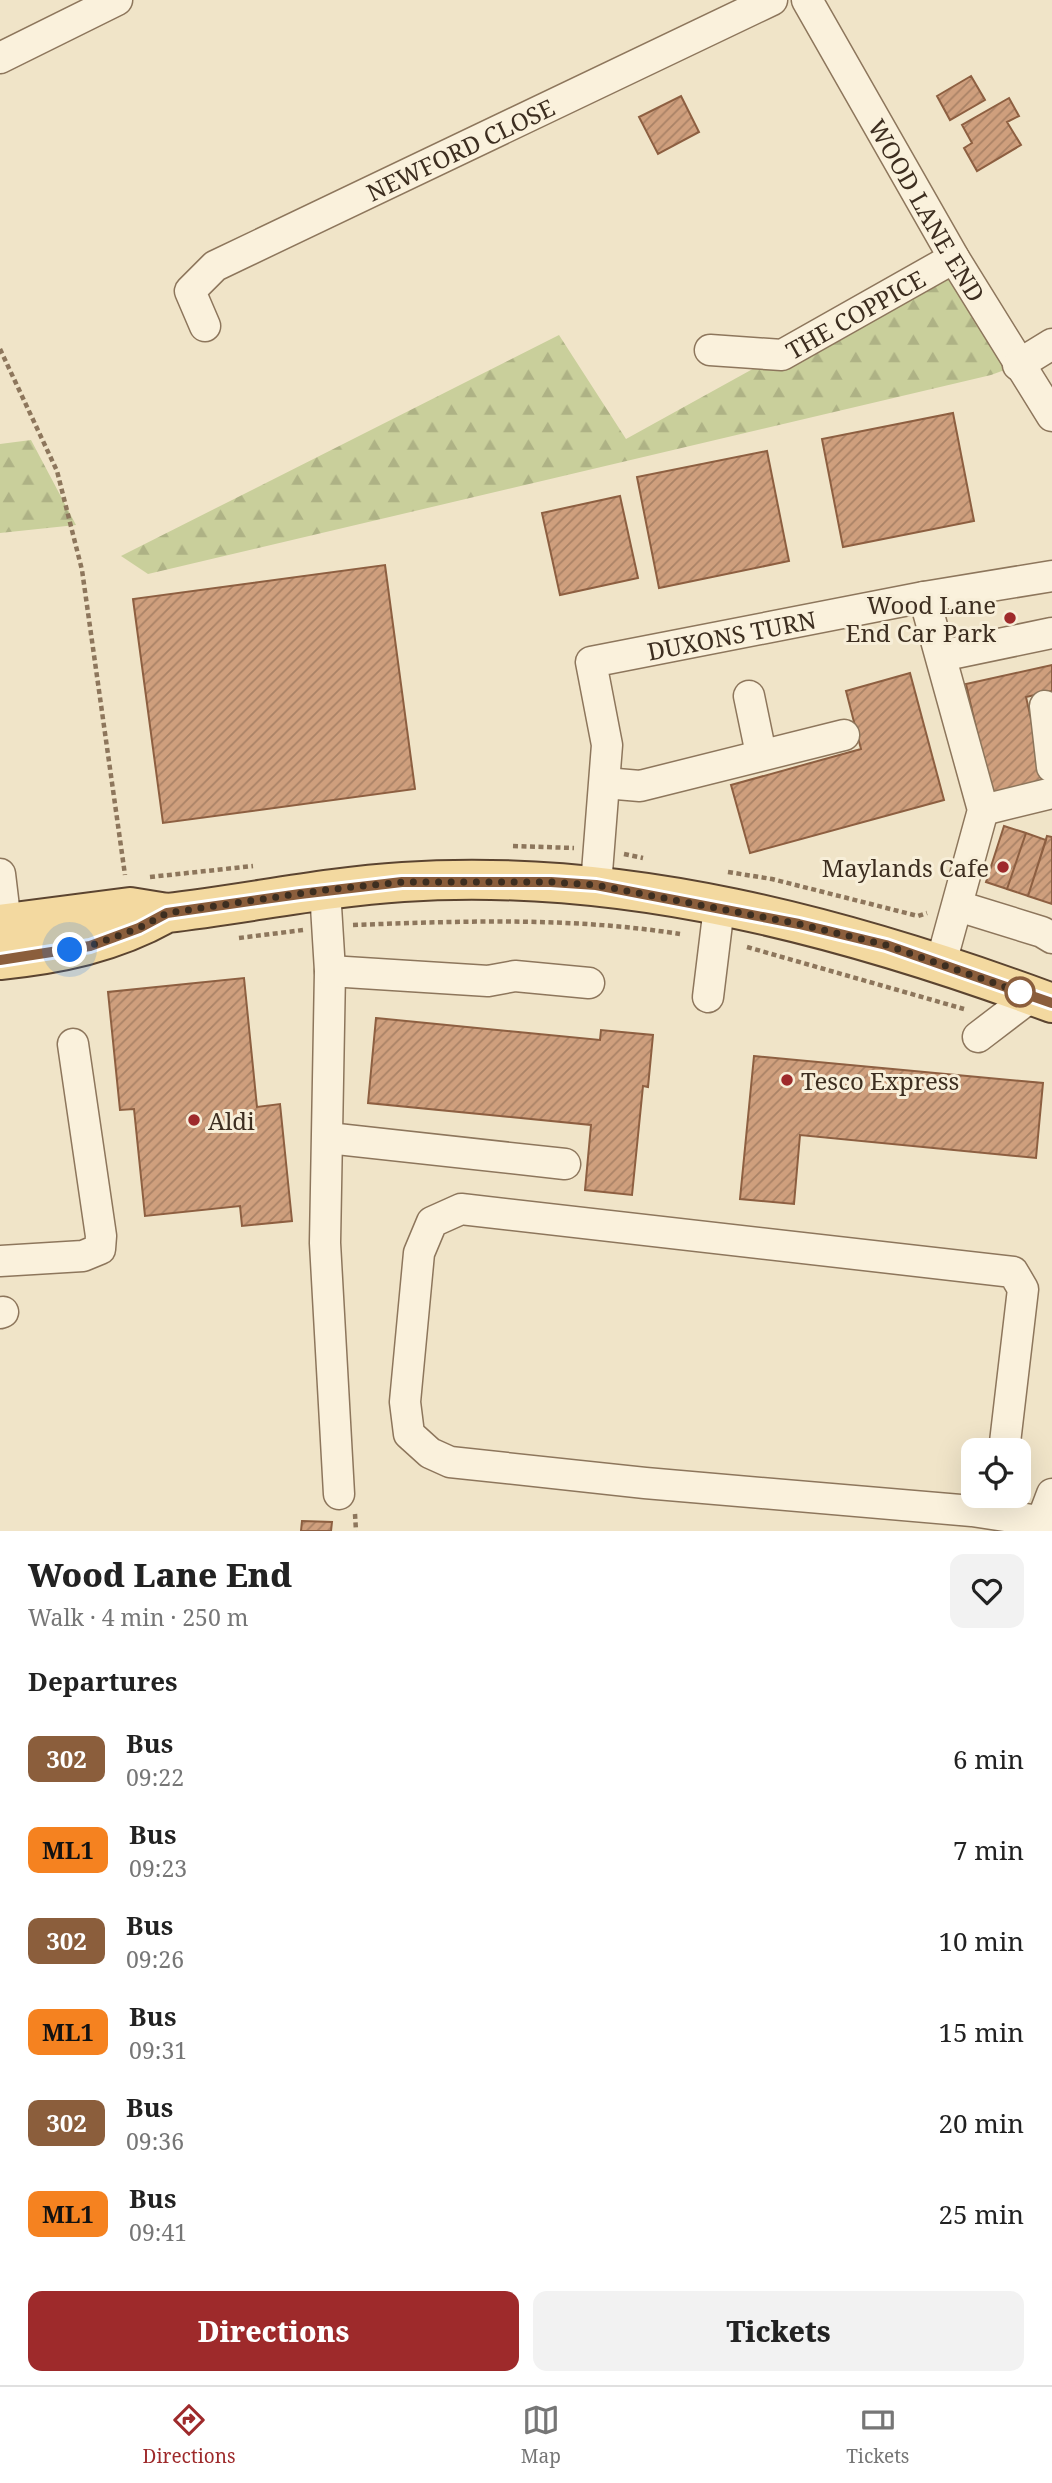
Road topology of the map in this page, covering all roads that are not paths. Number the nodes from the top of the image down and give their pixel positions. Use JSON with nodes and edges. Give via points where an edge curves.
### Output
{"nodes":[{"id":1,"x":117,"y":0,"type":"edge"},
{"id":2,"x":772,"y":0,"type":"edge"},
{"id":3,"x":807,"y":0,"type":"edge"},
{"id":4,"x":0,"y":58,"type":"edge"},
{"id":5,"x":954,"y":258,"type":"junction"},
{"id":6,"x":205,"y":327,"type":"dead end"},
{"id":7,"x":1052,"y":344,"type":"edge"},
{"id":8,"x":710,"y":350,"type":"dead end"},
{"id":9,"x":1018,"y":365,"type":"junction"},
{"id":10,"x":1051,"y":410,"type":"edge"},
{"id":11,"x":1052,"y":576,"type":"edge"},
{"id":12,"x":924,"y":597,"type":"junction"},
{"id":13,"x":1052,"y":634,"type":"edge"},
{"id":14,"x":940,"y":656,"type":"junction"},
{"id":15,"x":749,"y":696,"type":"dead end"},
{"id":16,"x":1045,"y":706,"type":"dead end"},
{"id":17,"x":844,"y":735,"type":"dead end"},
{"id":18,"x":761,"y":754,"type":"junction"},
{"id":19,"x":1052,"y":767,"type":"edge"},
{"id":20,"x":606,"y":783,"type":"junction"},
{"id":21,"x":1052,"y":793,"type":"edge"},
{"id":22,"x":983,"y":810,"type":"junction"},
{"id":23,"x":0,"y":874,"type":"edge"},
{"id":24,"x":596,"y":885,"type":"junction"},
{"id":25,"x":325,"y":890,"type":"junction"},
{"id":26,"x":958,"y":906,"type":"junction"},
{"id":27,"x":719,"y":907,"type":"junction"},
{"id":28,"x":167,"y":913,"type":"junction"},
{"id":29,"x":2,"y":936,"type":"edge"},
{"id":30,"x":1052,"y":938,"type":"edge"},
{"id":31,"x":941,"y":963,"type":"junction"},
{"id":32,"x":330,"y":971,"type":"junction"},
{"id":33,"x":589,"y":983,"type":"dead end"},
{"id":34,"x":708,"y":998,"type":"dead end"},
{"id":35,"x":1047,"y":999,"type":"edge"},
{"id":36,"x":974,"y":1024,"type":"road end"},
{"id":37,"x":73,"y":1044,"type":"dead end"},
{"id":38,"x":328,"y":1138,"type":"junction"},
{"id":39,"x":565,"y":1164,"type":"dead end"},
{"id":40,"x":0,"y":1261,"type":"edge"},
{"id":41,"x":1006,"y":1438,"type":"edge"},
{"id":42,"x":339,"y":1494,"type":"dead end"},
{"id":43,"x":961,"y":1503,"type":"edge"},
{"id":44,"x":1010,"y":1508,"type":"edge"},
{"id":45,"x":1046,"y":1517,"type":"edge"}],
"edges":[{"from":1,"to":4,"type":"street"},
{"from":2,"to":6,"type":"street","name":"NEWFORD CLOSE","via":[[215,266],[190,291]]},
{"from":3,"to":5,"type":"street","name":"WOOD LANE END"},
{"from":5,"to":8,"type":"street","name":"THE COPPICE","via":[[782,355]]},
{"from":5,"to":9,"type":"street","name":"WOOD LANE END"},
{"from":7,"to":9,"type":"street"},
{"from":9,"to":10,"type":"street","name":"WOOD LANE END"},
{"from":11,"to":12,"type":"street"},
{"from":12,"to":14,"type":"street"},
{"from":12,"to":20,"type":"street","name":"DUXONS TURN","via":[[591,662],[607,746]]},
{"from":13,"to":14,"type":"street"},
{"from":14,"to":22,"type":"street"},
{"from":15,"to":18,"type":"street"},
{"from":16,"to":19,"type":"street"},
{"from":17,"to":18,"type":"street"},
{"from":18,"to":20,"type":"street","via":[[640,786]]},
{"from":20,"to":24,"type":"street","name":"DUXONS TURN"},
{"from":21,"to":22,"type":"street"},
{"from":22,"to":26,"type":"street"},
{"from":23,"to":29,"type":"street"},
{"from":24,"to":25,"type":"main road","via":[[416,881]]},
{"from":24,"to":27,"type":"main road"},
{"from":25,"to":28,"type":"main road"},
{"from":25,"to":32,"type":"street"},
{"from":26,"to":30,"type":"street"},
{"from":26,"to":31,"type":"street"},
{"from":27,"to":31,"type":"main road","via":[[886,945]]},
{"from":27,"to":34,"type":"street"},
{"from":28,"to":29,"type":"main road","via":[[130,907]]},
{"from":28,"to":29,"type":"main road","via":[[90,946]]},
{"from":31,"to":35,"type":"main road"},
{"from":32,"to":33,"type":"street","via":[[488,981],[515,976]]},
{"from":32,"to":38,"type":"street"},
{"from":35,"to":36,"type":"street"},
{"from":37,"to":40,"type":"street","via":[[100,1249],[83,1256]]},
{"from":38,"to":39,"type":"street"},
{"from":38,"to":42,"type":"street","via":[[326,1243]]},
{"from":41,"to":43,"type":"street","via":[[1023,1289],[1013,1272],[461,1209],[432,1222],[419,1254],[405,1402],[409,1433],[430,1453],[450,1462],[645,1483]]},
{"from":44,"to":45,"type":"street"}]}
